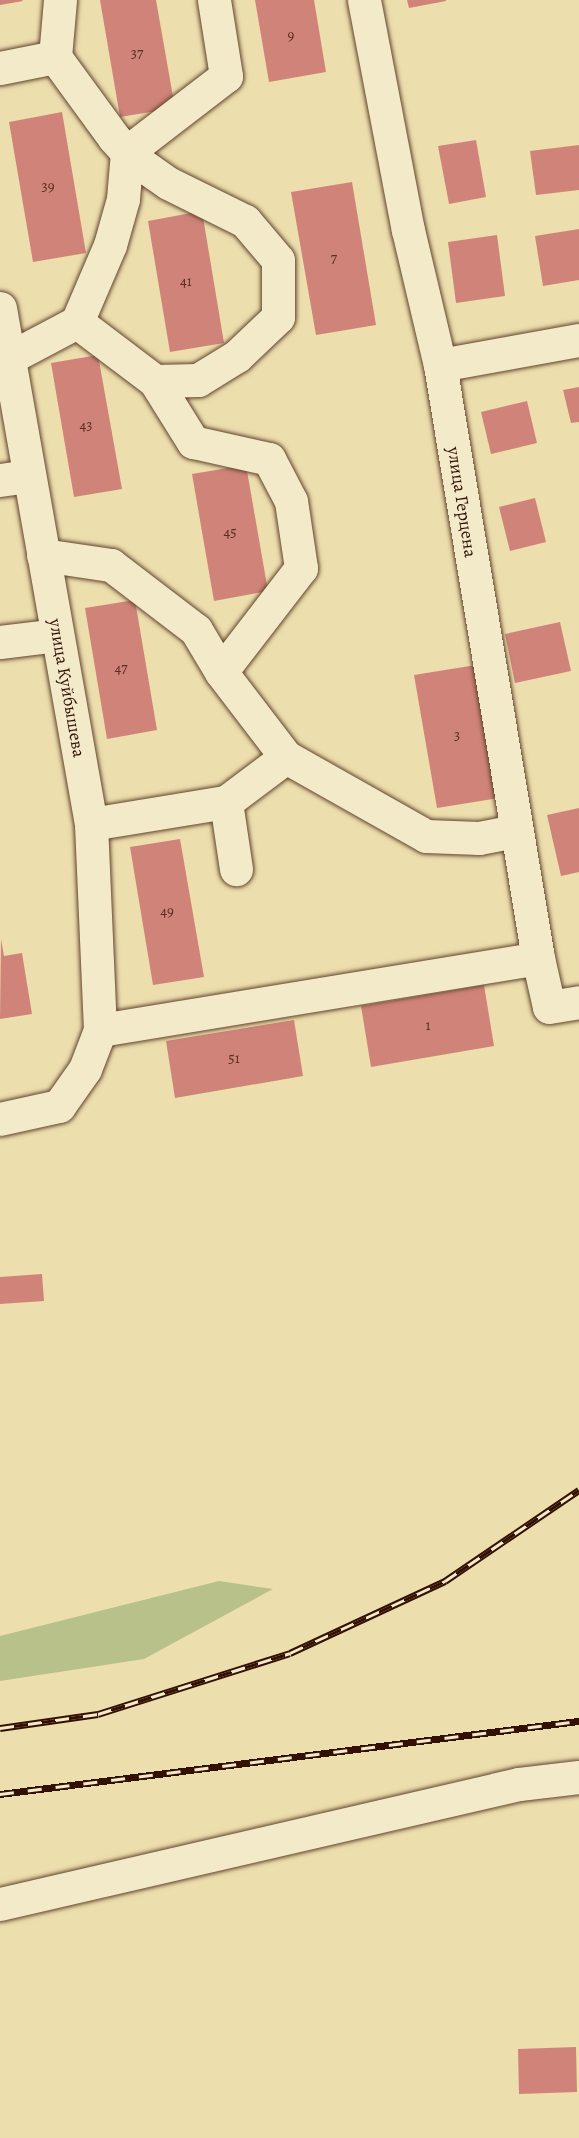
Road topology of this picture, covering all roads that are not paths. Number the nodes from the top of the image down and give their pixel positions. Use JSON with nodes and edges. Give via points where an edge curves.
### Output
{"nodes":[{"id":1,"x":60,"y":0,"type":"edge"},
{"id":2,"x":214,"y":0,"type":"edge"},
{"id":3,"x":364,"y":0,"type":"edge"},
{"id":4,"x":55,"y":57,"type":"junction"},
{"id":5,"x":0,"y":68,"type":"edge"},
{"id":6,"x":127,"y":152,"type":"junction"},
{"id":7,"x":0,"y":308,"type":"edge"},
{"id":8,"x":76,"y":322,"type":"junction"},
{"id":9,"x":579,"y":340,"type":"edge"},
{"id":10,"x":9,"y":358,"type":"junction"},
{"id":11,"x":440,"y":365,"type":"junction"},
{"id":12,"x":155,"y":381,"type":"junction"},
{"id":13,"x":14,"y":478,"type":"edge"},
{"id":14,"x":43,"y":555,"type":"junction"},
{"id":15,"x":57,"y":635,"type":"junction"},
{"id":16,"x":0,"y":642,"type":"edge"},
{"id":17,"x":221,"y":672,"type":"junction"},
{"id":18,"x":286,"y":757,"type":"junction"},
{"id":19,"x":226,"y":802,"type":"junction"},
{"id":20,"x":91,"y":824,"type":"junction"},
{"id":21,"x":515,"y":831,"type":"junction"},
{"id":22,"x":236,"y":869,"type":"dead end"},
{"id":23,"x":538,"y":958,"type":"junction"},
{"id":24,"x":564,"y":1004,"type":"edge"},
{"id":25,"x":100,"y":1030,"type":"junction"},
{"id":26,"x":0,"y":1119,"type":"edge"},
{"id":27,"x":579,"y":1777,"type":"edge"},
{"id":28,"x":0,"y":1904,"type":"edge"}],
"edges":[{"from":1,"to":4,"type":"street"},
{"from":2,"to":6,"type":"street","via":[[226,76]]},
{"from":3,"to":11,"type":"street","name":"улица Герцена","via":[[408,230]]},
{"from":4,"to":5,"type":"street"},
{"from":4,"to":6,"type":"street"},
{"from":6,"to":8,"type":"street","via":[[123,199],[110,245]]},
{"from":6,"to":12,"type":"street","via":[[168,183],[244,221],[278,260],[278,316],[270,324],[237,356],[198,380]]},
{"from":7,"to":10,"type":"street","name":"улица Куйбышева"},
{"from":8,"to":10,"type":"street"},
{"from":8,"to":12,"type":"street"},
{"from":9,"to":11,"type":"street"},
{"from":10,"to":13,"type":"street","name":"улица Куйбышева"},
{"from":11,"to":21,"type":"street","name":"улица Герцена"},
{"from":12,"to":17,"type":"street","via":[[193,442],[269,459],[291,501],[301,568]]},
{"from":13,"to":14,"type":"street","name":"улица Куйбышева"},
{"from":14,"to":15,"type":"street","name":"улица Куйбышева"},
{"from":14,"to":17,"type":"street","via":[[111,565],[196,630]]},
{"from":15,"to":16,"type":"street"},
{"from":15,"to":20,"type":"street","name":"улица Куйбышева"},
{"from":17,"to":18,"type":"street"},
{"from":18,"to":19,"type":"street"},
{"from":18,"to":21,"type":"street","via":[[426,836],[478,838]]},
{"from":19,"to":20,"type":"street"},
{"from":19,"to":22,"type":"street"},
{"from":20,"to":25,"type":"street","name":"улица Куйбышева"},
{"from":21,"to":23,"type":"street","name":"улица Герцена"},
{"from":23,"to":24,"type":"street","name":"улица Герцена"},
{"from":23,"to":25,"type":"street"},
{"from":25,"to":26,"type":"street","name":"улица Куйбышева","via":[[85,1069],[59,1106]]},
{"from":27,"to":28,"type":"street","via":[[519,1784]]}]}
